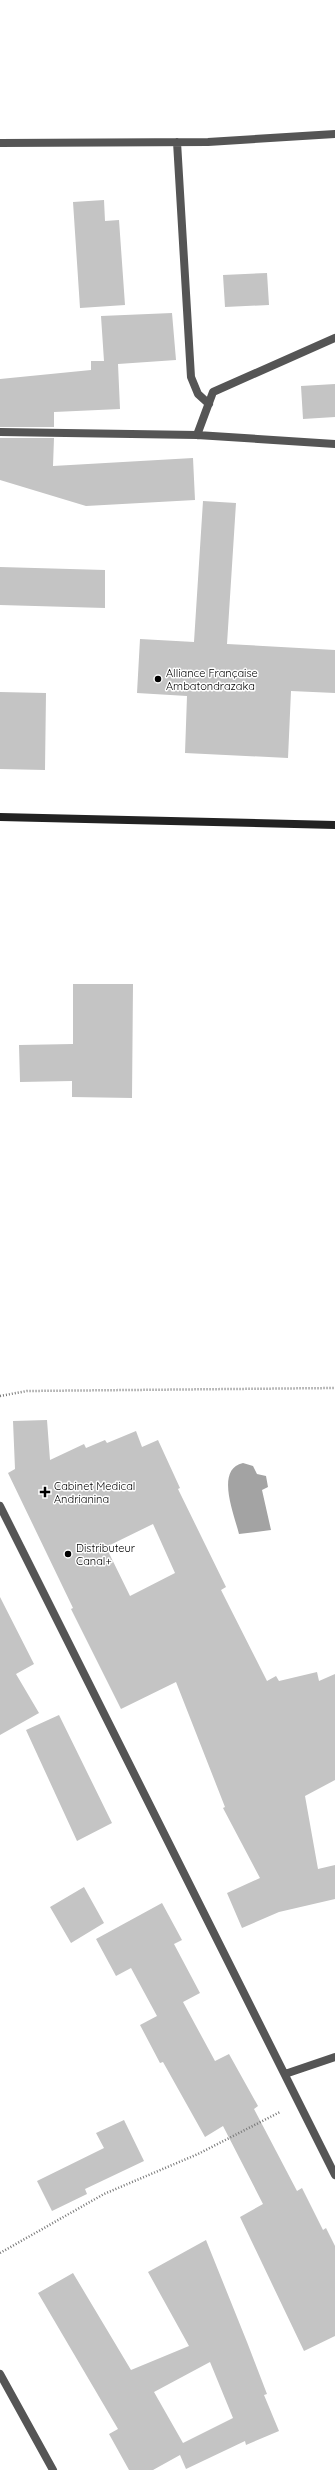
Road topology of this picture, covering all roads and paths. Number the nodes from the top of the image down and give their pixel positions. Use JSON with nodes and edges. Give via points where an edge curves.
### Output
{"nodes":[{"id":1,"x":335,"y":134,"type":"edge"},
{"id":2,"x":177,"y":142,"type":"junction"},
{"id":3,"x":0,"y":143,"type":"edge"},
{"id":4,"x":335,"y":338,"type":"edge"},
{"id":5,"x":208,"y":404,"type":"junction"},
{"id":6,"x":0,"y":432,"type":"edge"},
{"id":7,"x":197,"y":435,"type":"junction"},
{"id":8,"x":335,"y":444,"type":"edge"},
{"id":9,"x":0,"y":817,"type":"edge"},
{"id":10,"x":335,"y":825,"type":"edge"},
{"id":11,"x":335,"y":1388,"type":"edge"},
{"id":12,"x":0,"y":1396,"type":"edge"},
{"id":13,"x":0,"y":1506,"type":"edge"},
{"id":14,"x":335,"y":2057,"type":"edge"},
{"id":15,"x":285,"y":2074,"type":"junction"},
{"id":16,"x":299,"y":2102,"type":"junction"},
{"id":17,"x":335,"y":2175,"type":"edge"},
{"id":18,"x":0,"y":2253,"type":"edge"},
{"id":19,"x":0,"y":2374,"type":"edge"},
{"id":20,"x":53,"y":2470,"type":"edge"}],
"edges":[{"from":1,"to":2,"type":"street"},
{"from":2,"to":3,"type":"street"},
{"from":2,"to":5,"type":"street","via":[[191,377],[198,394]]},
{"from":4,"to":5,"type":"street","via":[[213,392]]},
{"from":5,"to":7,"type":"street"},
{"from":6,"to":7,"type":"street"},
{"from":7,"to":8,"type":"street"},
{"from":9,"to":10,"type":"main road"},
{"from":11,"to":12,"type":"path","via":[[27,1391]]},
{"from":13,"to":15,"type":"street"},
{"from":14,"to":15,"type":"street"},
{"from":15,"to":16,"type":"street"},
{"from":16,"to":17,"type":"street"},
{"from":16,"to":18,"type":"path","via":[[198,2154],[104,2194]]},
{"from":19,"to":20,"type":"street"}]}
